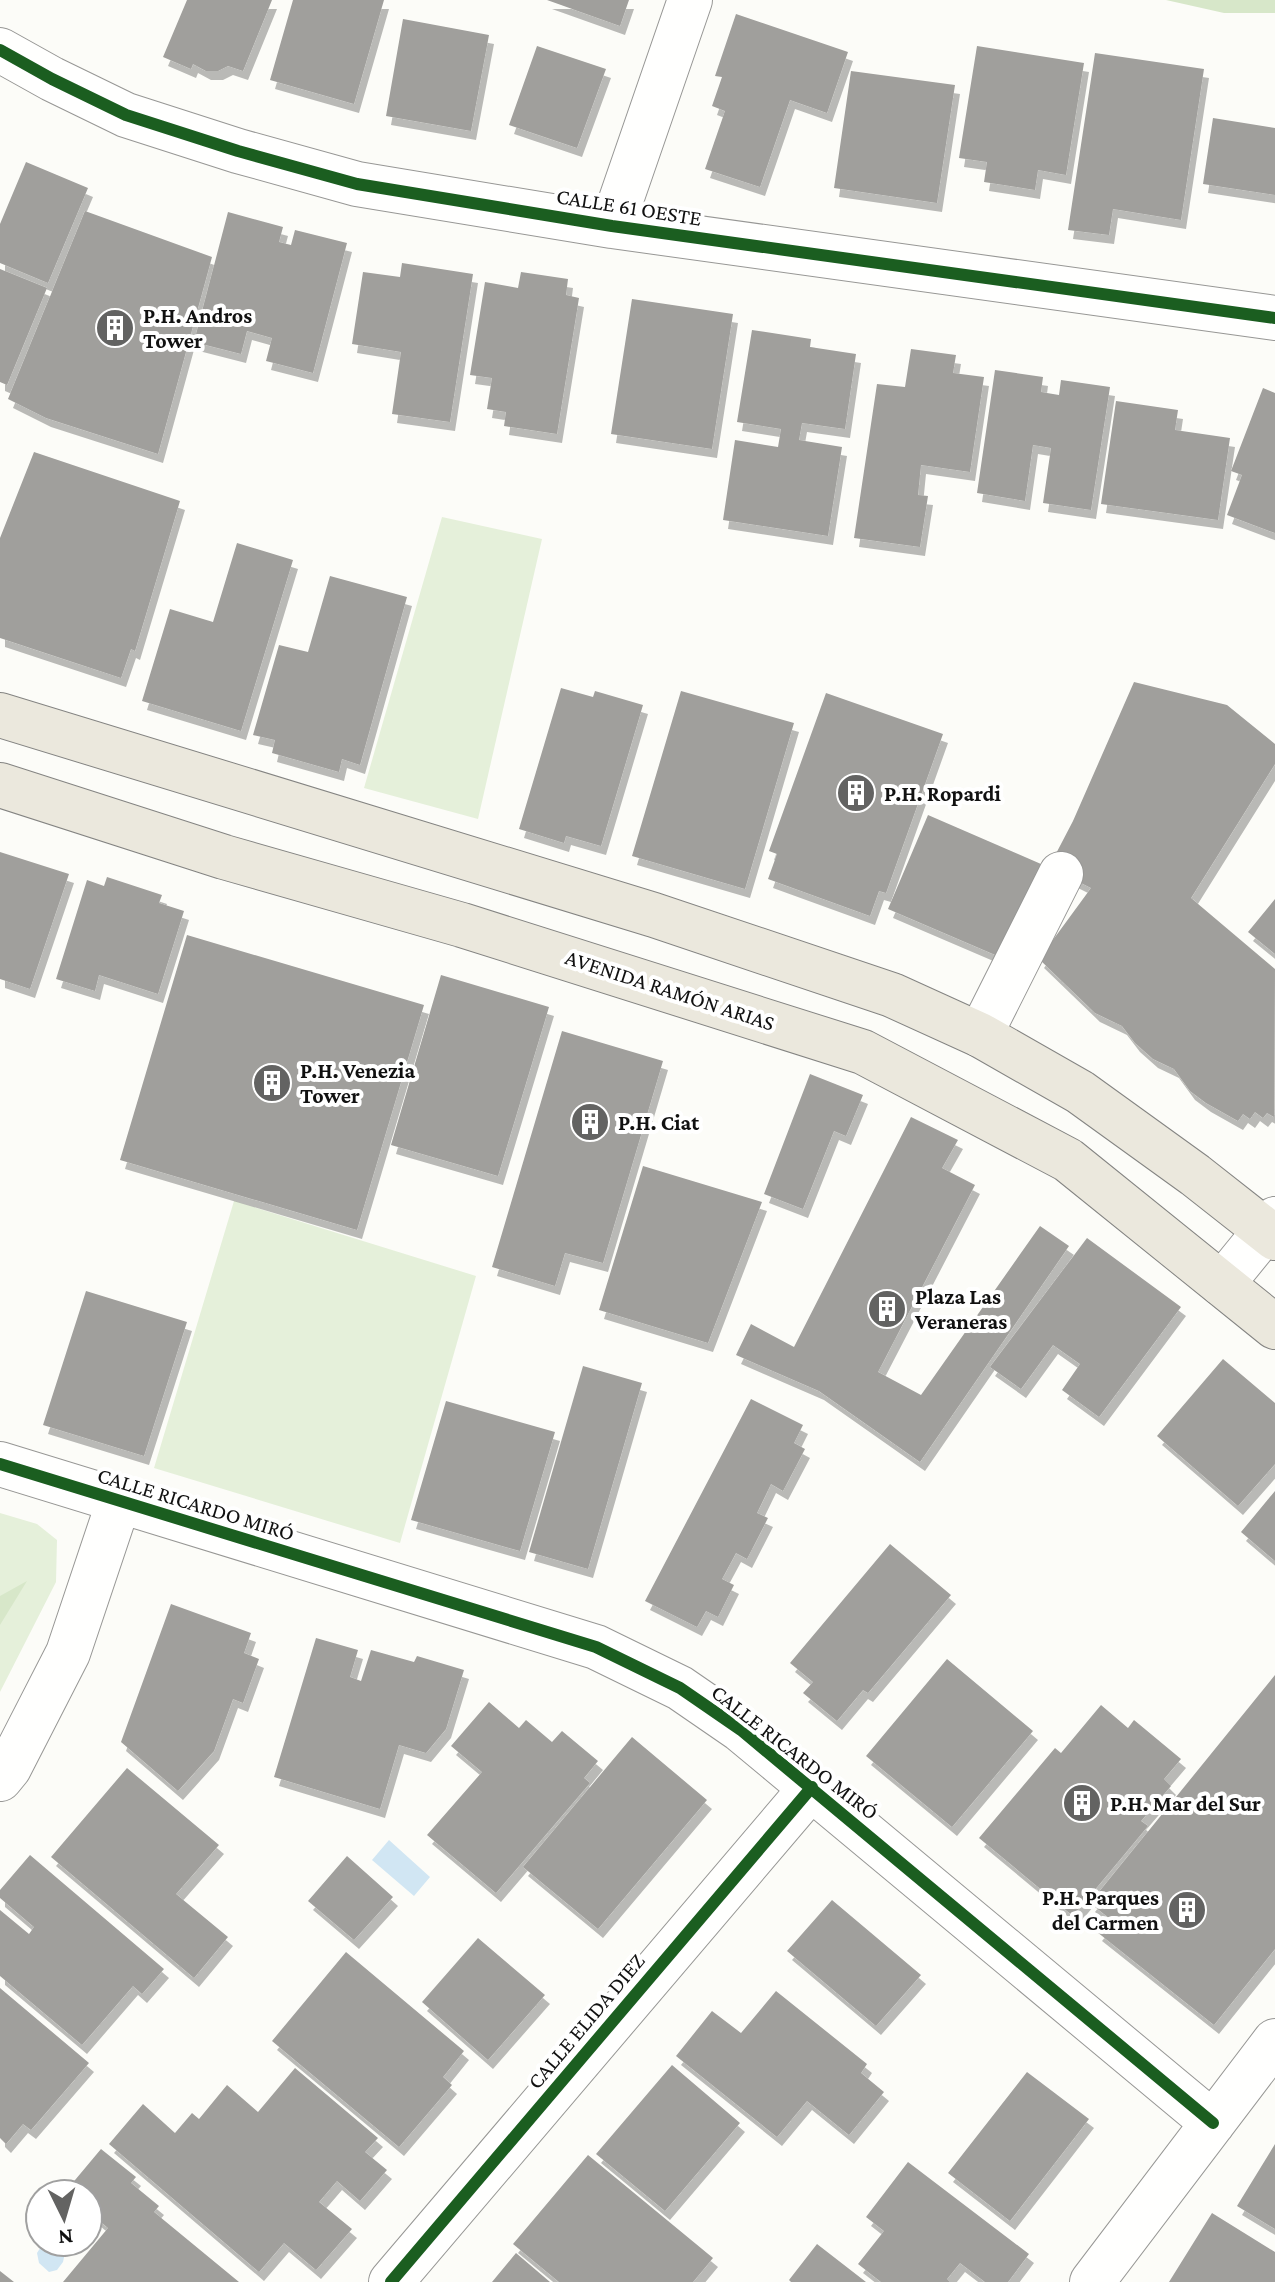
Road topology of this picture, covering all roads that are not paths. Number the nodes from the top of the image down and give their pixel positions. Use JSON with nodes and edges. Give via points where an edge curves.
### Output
{"nodes":[{"id":1,"x":690,"y":0,"type":"edge"},
{"id":2,"x":0,"y":50,"type":"edge"},
{"id":3,"x":612,"y":226,"type":"junction"},
{"id":4,"x":1275,"y":318,"type":"edge"},
{"id":5,"x":0,"y":715,"type":"edge"},
{"id":6,"x":0,"y":785,"type":"edge"},
{"id":7,"x":481,"y":862,"type":"junction"},
{"id":8,"x":1061,"y":874,"type":"dead end"},
{"id":9,"x":462,"y":925,"type":"junction"},
{"id":10,"x":980,"y":1035,"type":"junction"},
{"id":11,"x":1272,"y":1229,"type":"edge"},
{"id":12,"x":1222,"y":1284,"type":"junction"},
{"id":13,"x":1275,"y":1327,"type":"edge"},
{"id":14,"x":0,"y":1464,"type":"edge"},
{"id":15,"x":119,"y":1501,"type":"junction"},
{"id":16,"x":0,"y":1779,"type":"edge"},
{"id":17,"x":812,"y":1787,"type":"junction"},
{"id":18,"x":1275,"y":2041,"type":"edge"},
{"id":19,"x":1213,"y":2123,"type":"junction"},
{"id":20,"x":391,"y":2282,"type":"edge"},
{"id":21,"x":1092,"y":2282,"type":"edge"}],
"edges":[{"from":1,"to":3,"type":"street"},
{"from":2,"to":3,"type":"street","name":"CALLE 61 OESTE","via":[[126,115],[238,151],[357,184]]},
{"from":3,"to":4,"type":"street","name":"CALLE 61 OESTE"},
{"from":5,"to":7,"type":"main road"},
{"from":6,"to":9,"type":"main road","name":"AVENIDA RAMÓN ARIAS"},
{"from":7,"to":9,"type":"main road"},
{"from":7,"to":10,"type":"main road","via":[[892,995]]},
{"from":8,"to":10,"type":"street"},
{"from":9,"to":12,"type":"main road","name":"AVENIDA RAMÓN ARIAS","via":[[863,1052],[1068,1160]]},
{"from":10,"to":11,"type":"main road","via":[[1080,1092]]},
{"from":11,"to":12,"type":"street"},
{"from":12,"to":13,"type":"main road","name":"AVENIDA RAMÓN ARIAS"},
{"from":14,"to":15,"type":"street","name":"CALLE RICARDO MIRÓ"},
{"from":15,"to":16,"type":"street","via":[[68,1653]]},
{"from":15,"to":17,"type":"street","name":"CALLE RICARDO MIRÓ","via":[[596,1647],[680,1688]]},
{"from":17,"to":19,"type":"street","name":"CALLE RICARDO MIRÓ"},
{"from":17,"to":20,"type":"street","name":"CALLE ELIDA DIEZ"},
{"from":18,"to":19,"type":"street"},
{"from":19,"to":21,"type":"street"}]}
